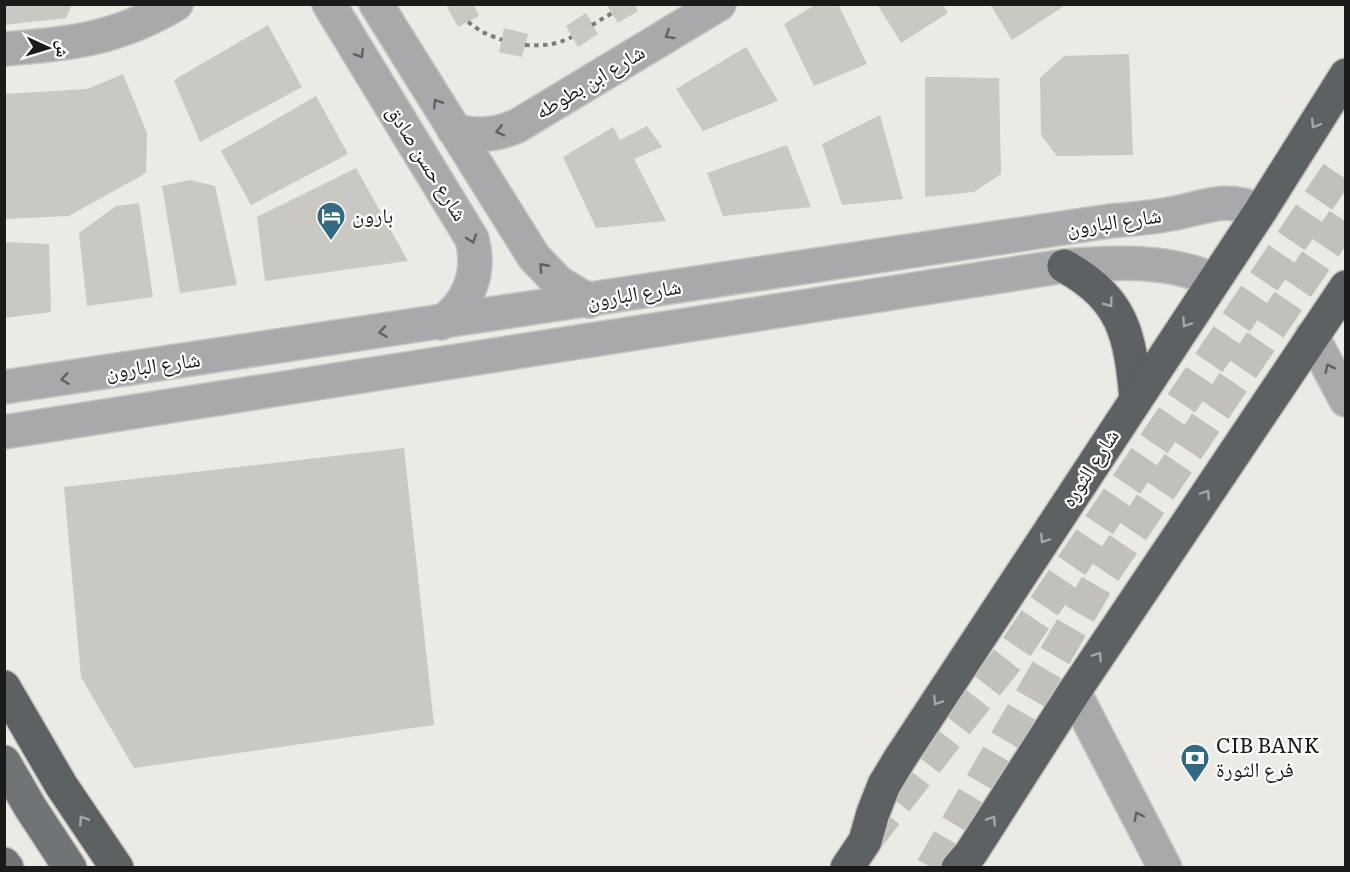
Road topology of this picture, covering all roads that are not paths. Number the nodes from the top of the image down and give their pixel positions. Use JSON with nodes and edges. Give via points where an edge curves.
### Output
{"nodes":[{"id":1,"x":176,"y":4,"type":"edge"},
{"id":2,"x":329,"y":4,"type":"edge"},
{"id":3,"x":376,"y":4,"type":"edge"},
{"id":4,"x":719,"y":4,"type":"edge"},
{"id":5,"x":4,"y":49,"type":"edge"},
{"id":6,"x":1345,"y":77,"type":"edge"},
{"id":7,"x":454,"y":130,"type":"junction"},
{"id":8,"x":1261,"y":210,"type":"junction"},
{"id":9,"x":1064,"y":266,"type":"junction"},
{"id":10,"x":1215,"y":280,"type":"junction"},
{"id":11,"x":1346,"y":287,"type":"edge"},
{"id":12,"x":590,"y":301,"type":"junction"},
{"id":13,"x":441,"y":323,"type":"junction"},
{"id":14,"x":1312,"y":336,"type":"junction"},
{"id":15,"x":4,"y":387,"type":"edge"},
{"id":16,"x":1136,"y":399,"type":"junction"},
{"id":17,"x":1346,"y":400,"type":"edge"},
{"id":18,"x":4,"y":432,"type":"edge"},
{"id":19,"x":4,"y":687,"type":"edge"},
{"id":20,"x":1074,"y":692,"type":"junction"},
{"id":21,"x":4,"y":762,"type":"edge"},
{"id":22,"x":70,"y":867,"type":"edge"},
{"id":23,"x":117,"y":867,"type":"edge"},
{"id":24,"x":848,"y":867,"type":"edge"},
{"id":25,"x":958,"y":867,"type":"edge"},
{"id":26,"x":1165,"y":867,"type":"edge"}],
"edges":[{"from":1,"to":5,"type":"street","via":[[140,24],[95,39]]},
{"from":2,"to":13,"type":"street","name":"شارع حسن صادق","one_way":true,"via":[[472,239],[476,258],[471,286],[462,304]]},
{"from":7,"to":3,"type":"street","name":"شارع حسن صادق","one_way":true},
{"from":4,"to":7,"type":"street","name":"شارع ابن بطوطه","one_way":true,"via":[[517,126],[486,134]]},
{"from":6,"to":8,"type":"highway","name":"شارع الثوره","one_way":true},
{"from":12,"to":7,"type":"street","name":"شارع حسن صادق","one_way":true,"via":[[559,283],[540,264]]},
{"from":8,"to":10,"type":"highway","name":"شارع الثوره"},
{"from":8,"to":12,"type":"street","name":"شارع البارون","via":[[1223,202],[1171,214]]},
{"from":9,"to":10,"type":"street","name":"شارع البارون","via":[[1152,264],[1197,272]]},
{"from":9,"to":16,"type":"highway","one_way":true,"via":[[1094,286],[1118,315],[1131,349]]},
{"from":9,"to":18,"type":"street","name":"شارع البارون"},
{"from":10,"to":16,"type":"highway","name":"شارع الثوره","one_way":true},
{"from":11,"to":14,"type":"highway"},
{"from":12,"to":13,"type":"street","name":"شارع البارون"},
{"from":13,"to":15,"type":"street","name":"شارع البارون","one_way":true},
{"from":17,"to":14,"type":"street","one_way":true},
{"from":20,"to":14,"type":"highway","one_way":true},
{"from":16,"to":24,"type":"highway","name":"شارع الثوره","one_way":true,"via":[[898,760],[884,785],[865,841]]},
{"from":23,"to":19,"type":"highway","one_way":true,"via":[[66,793]]},
{"from":25,"to":20,"type":"highway","one_way":true,"via":[[971,853]]},
{"from":26,"to":20,"type":"street","one_way":true},
{"from":21,"to":22,"type":"main road"}]}
